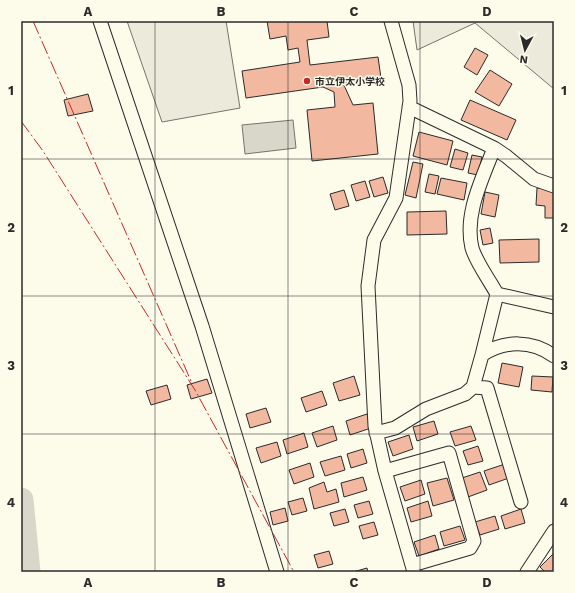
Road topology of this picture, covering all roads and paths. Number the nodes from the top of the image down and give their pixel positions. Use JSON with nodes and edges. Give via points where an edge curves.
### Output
{"nodes":[{"id":1,"x":100,"y":21,"type":"edge"},
{"id":2,"x":391,"y":21,"type":"edge"},
{"id":3,"x":409,"y":107,"type":"junction"},
{"id":4,"x":494,"y":148,"type":"junction"},
{"id":5,"x":554,"y":186,"type":"edge"},
{"id":6,"x":497,"y":294,"type":"junction"},
{"id":7,"x":554,"y":307,"type":"edge"},
{"id":8,"x":482,"y":355,"type":"junction"},
{"id":9,"x":554,"y":356,"type":"edge"},
{"id":10,"x":473,"y":387,"type":"junction"},
{"id":11,"x":376,"y":434,"type":"junction"},
{"id":12,"x":385,"y":471,"type":"junction"},
{"id":13,"x":521,"y":502,"type":"dead end"},
{"id":14,"x":554,"y":531,"type":"edge"},
{"id":15,"x":413,"y":569,"type":"edge"},
{"id":16,"x":277,"y":572,"type":"edge"},
{"id":17,"x":527,"y":572,"type":"edge"}],
"edges":[{"from":1,"to":16,"type":"street","via":[[202,326]]},
{"from":2,"to":3,"type":"street","via":[[409,85]]},
{"from":3,"to":4,"type":"street"},
{"from":3,"to":11,"type":"street","via":[[396,198],[374,240],[368,275]]},
{"from":4,"to":5,"type":"street","via":[[534,179]]},
{"from":4,"to":6,"type":"street","via":[[473,204],[470,226],[472,249]]},
{"from":6,"to":7,"type":"street"},
{"from":6,"to":8,"type":"street"},
{"from":8,"to":9,"type":"street","via":[[492,348],[511,343],[532,345]]},
{"from":8,"to":10,"type":"street"},
{"from":10,"to":11,"type":"street","via":[[465,394],[426,409],[395,428]]},
{"from":10,"to":13,"type":"street","via":[[487,388]]},
{"from":11,"to":12,"type":"street"},
{"from":12,"to":15,"type":"street"},
{"from":12,"to":15,"type":"street","via":[[449,453],[474,541],[470,548]]},
{"from":14,"to":17,"type":"street"}]}
